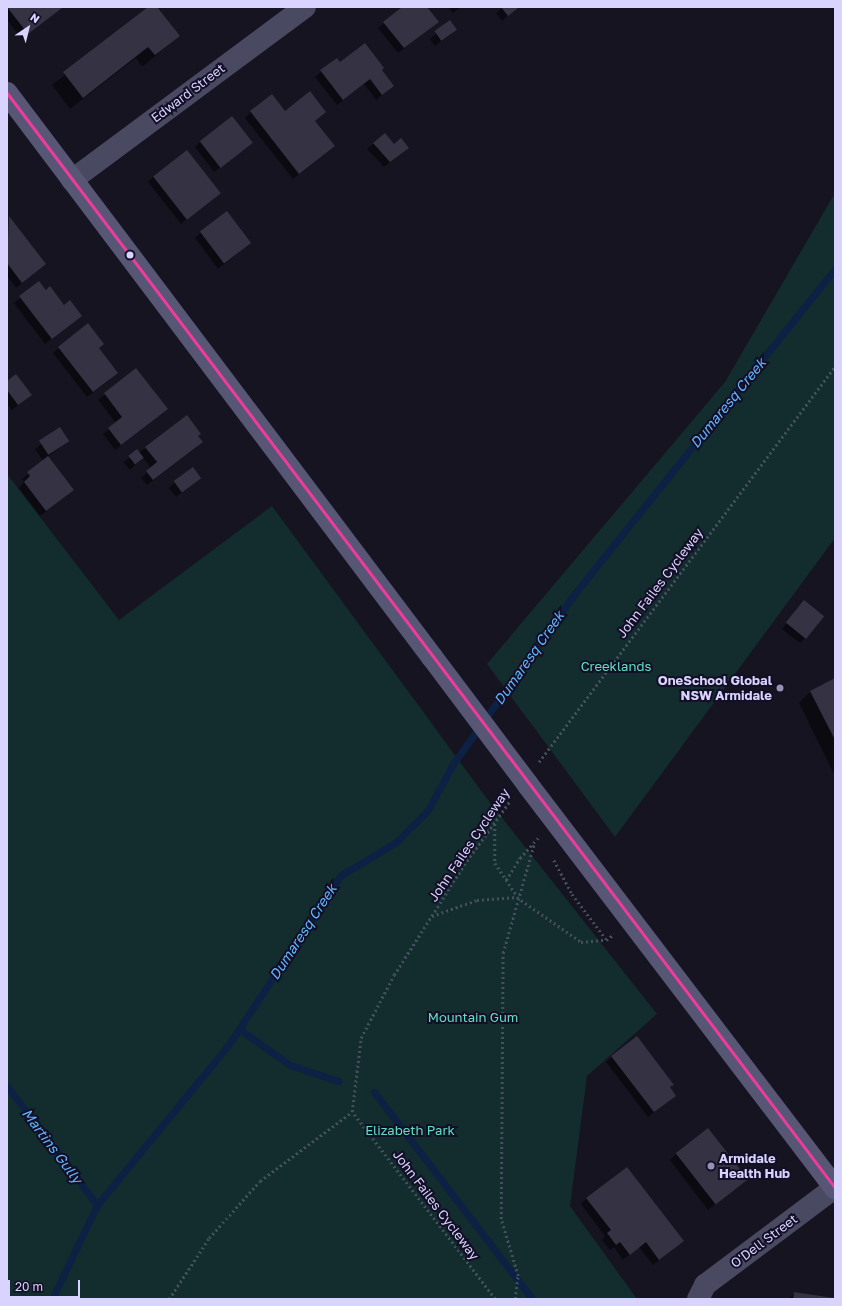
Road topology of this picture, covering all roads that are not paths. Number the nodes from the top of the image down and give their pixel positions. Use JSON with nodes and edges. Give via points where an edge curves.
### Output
{"nodes":[{"id":1,"x":304,"y":7,"type":"edge"},
{"id":2,"x":7,"y":93,"type":"edge"},
{"id":3,"x":72,"y":180,"type":"junction"},
{"id":4,"x":835,"y":1188,"type":"edge"},
{"id":5,"x":698,"y":1299,"type":"edge"}],
"edges":[{"from":1,"to":3,"type":"street","name":"Edward Street"},
{"from":2,"to":3,"type":"street"},
{"from":3,"to":4,"type":"street","bridge":true,"via":[[432,658],[520,792]]},
{"from":4,"to":5,"type":"street","name":"O'Dell Street","via":[[705,1285]]}]}
